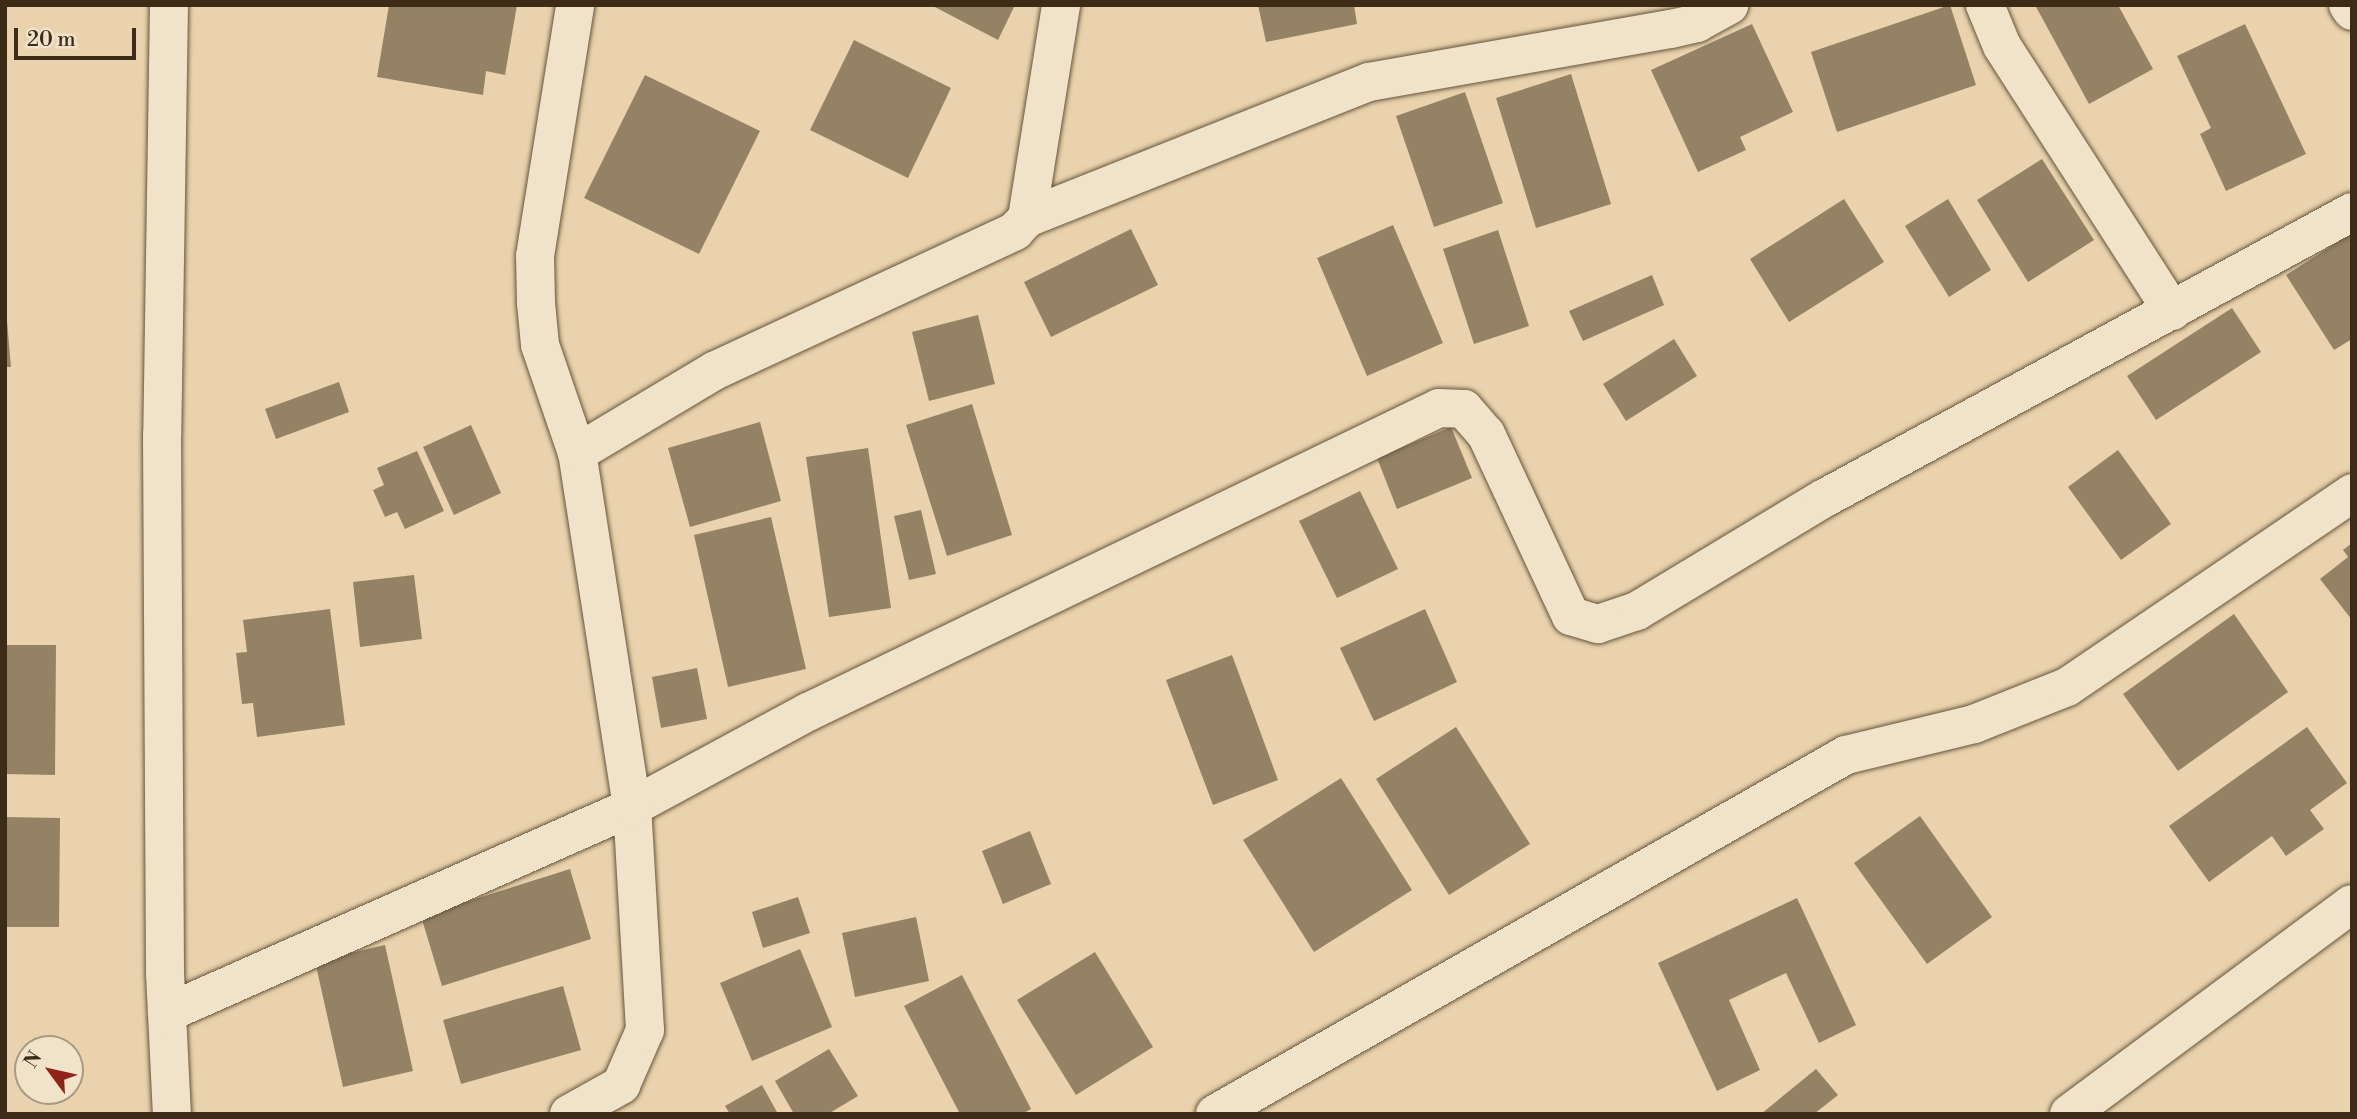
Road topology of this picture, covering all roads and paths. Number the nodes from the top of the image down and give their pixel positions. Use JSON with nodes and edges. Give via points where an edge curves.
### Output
{"nodes":[{"id":1,"x":169,"y":5,"type":"edge"},
{"id":2,"x":575,"y":5,"type":"edge"},
{"id":3,"x":1061,"y":5,"type":"edge"},
{"id":4,"x":1729,"y":5,"type":"edge"},
{"id":5,"x":1985,"y":5,"type":"edge"},
{"id":6,"x":2348,"y":5,"type":"edge"},
{"id":7,"x":2352,"y":10,"type":"edge"},
{"id":8,"x":2352,"y":212,"type":"edge"},
{"id":9,"x":1027,"y":218,"type":"junction"},
{"id":10,"x":2172,"y":311,"type":"junction"},
{"id":11,"x":577,"y":453,"type":"junction"},
{"id":12,"x":2352,"y":493,"type":"edge"},
{"id":13,"x":632,"y":807,"type":"junction"},
{"id":14,"x":2352,"y":904,"type":"edge"},
{"id":15,"x":167,"y":1013,"type":"junction"},
{"id":16,"x":172,"y":1114,"type":"edge"},
{"id":17,"x":569,"y":1114,"type":"edge"},
{"id":18,"x":1215,"y":1114,"type":"edge"},
{"id":19,"x":2069,"y":1114,"type":"edge"}],
"edges":[{"from":1,"to":15,"type":"street","via":[[162,435]]},
{"from":2,"to":11,"type":"street","via":[[535,256],[540,345]]},
{"from":3,"to":9,"type":"street"},
{"from":4,"to":9,"type":"street","via":[[1698,23],[1671,29],[1369,82]]},
{"from":5,"to":10,"type":"street","via":[[2002,46]]},
{"from":6,"to":7,"type":"street"},
{"from":8,"to":10,"type":"street"},
{"from":9,"to":11,"type":"street","via":[[1014,231],[714,371]]},
{"from":10,"to":13,"type":"street","via":[[1821,500],[1637,611],[1598,624],[1571,616],[1486,434],[1464,410],[1438,408],[808,712]]},
{"from":11,"to":13,"type":"street"},
{"from":12,"to":18,"type":"street","via":[[2067,687],[1973,724],[1846,755]]},
{"from":13,"to":15,"type":"street"},
{"from":13,"to":17,"type":"street","via":[[645,1030],[621,1085]]},
{"from":14,"to":19,"type":"street"},
{"from":15,"to":16,"type":"street"}]}
